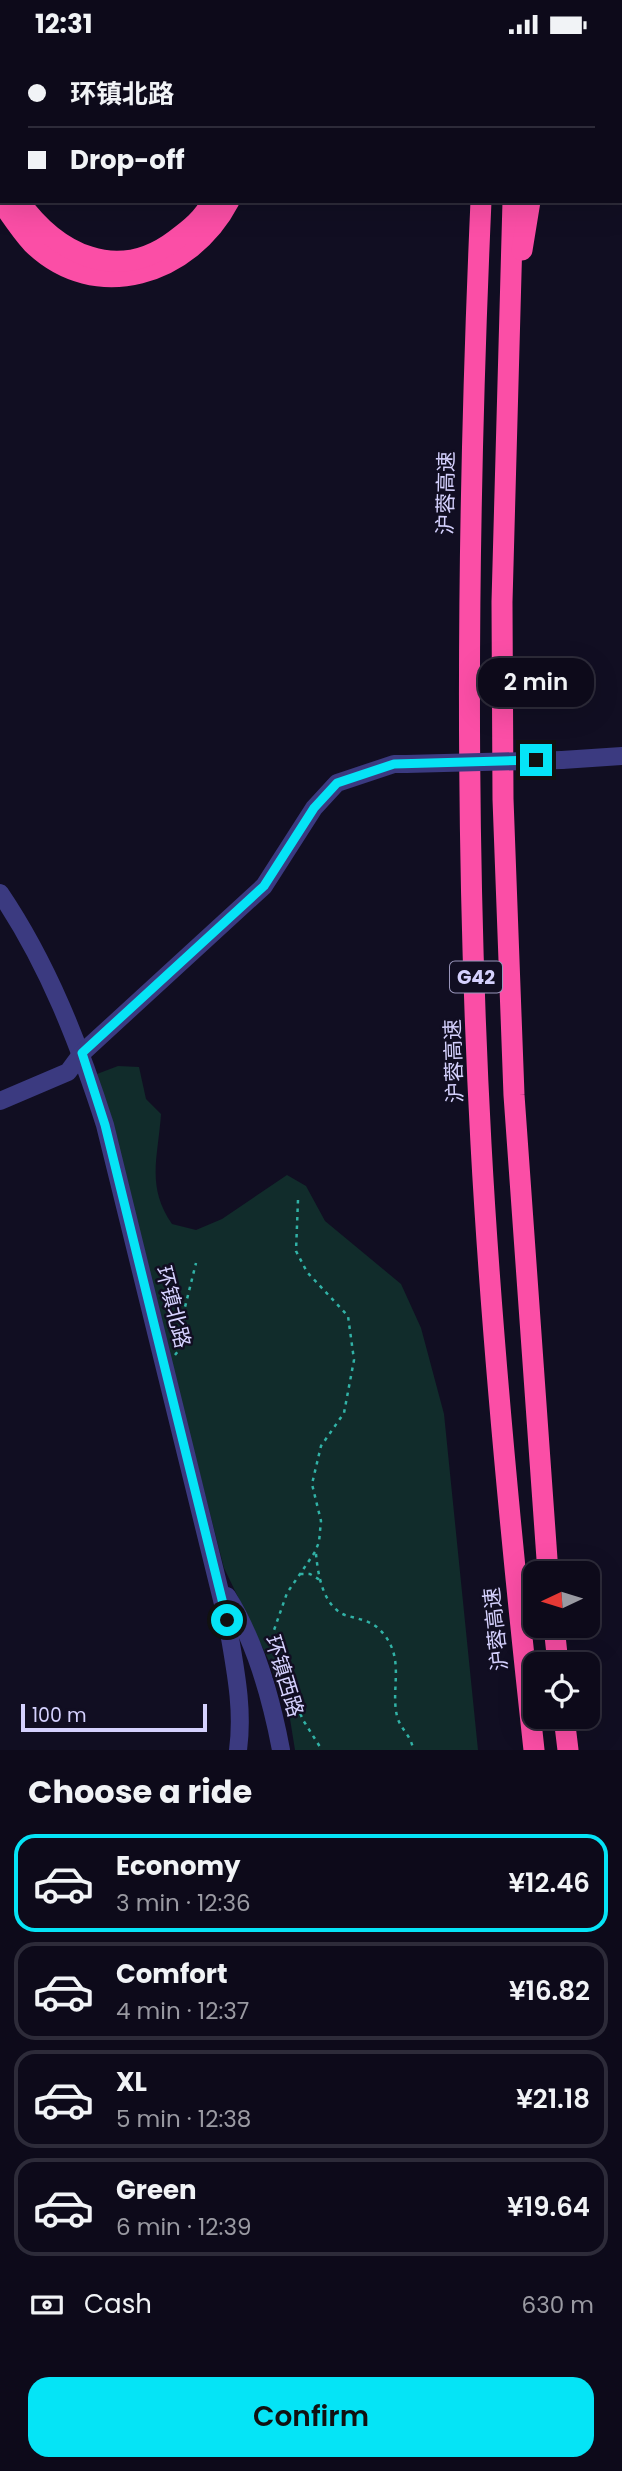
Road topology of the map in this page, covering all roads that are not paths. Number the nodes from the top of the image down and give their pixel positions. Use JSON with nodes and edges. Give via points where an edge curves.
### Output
{"nodes":[{"id":1,"x":2,"y":203,"type":"edge"},
{"id":2,"x":20,"y":203,"type":"edge"},
{"id":3,"x":211,"y":203,"type":"edge"},
{"id":4,"x":228,"y":203,"type":"edge"},
{"id":5,"x":481,"y":203,"type":"edge"},
{"id":6,"x":513,"y":203,"type":"edge"},
{"id":7,"x":530,"y":203,"type":"edge"},
{"id":8,"x":509,"y":328,"type":"junction"},
{"id":9,"x":622,"y":756,"type":"edge"},
{"id":10,"x":0,"y":893,"type":"edge"},
{"id":11,"x":82,"y":1053,"type":"junction"},
{"id":12,"x":0,"y":1101,"type":"edge"},
{"id":13,"x":547,"y":1561,"type":"edge"},
{"id":14,"x":218,"y":1582,"type":"junction"},
{"id":15,"x":565,"y":1729,"type":"edge"},
{"id":16,"x":238,"y":1750,"type":"edge"},
{"id":17,"x":281,"y":1750,"type":"edge"},
{"id":18,"x":534,"y":1750,"type":"edge"},
{"id":19,"x":568,"y":1750,"type":"edge"}],
"edges":[{"from":1,"to":4,"type":"highway","via":[[33,244],[64,264],[96,275],[133,276],[161,268],[195,246],[218,223]]},
{"from":2,"to":3,"type":"highway","via":[[36,225],[66,249],[98,259],[132,261],[156,254],[206,213]]},
{"from":5,"to":18,"type":"highway","name":"沪蓉高速","number":"G42","via":[[469,536],[481,1142],[513,1558]]},
{"from":6,"to":8,"type":"highway","number":"G42"},
{"from":7,"to":8,"type":"highway"},
{"from":8,"to":13,"type":"highway","number":"G42","via":[[502,602],[503,799],[514,1095]]},
{"from":9,"to":11,"type":"street","bridge":true,"via":[[394,764],[337,783],[314,808],[264,886]]},
{"from":10,"to":11,"type":"street","name":"环镇北路","via":[[55,991]]},
{"from":11,"to":12,"type":"street","via":[[68,1072]]},
{"from":11,"to":14,"type":"street","name":"环镇北路","via":[[105,1125]]},
{"from":14,"to":16,"type":"street","name":"环镇北路","via":[[239,1689]]},
{"from":14,"to":17,"type":"street","name":"环镇西路","via":[[250,1641]]},
{"from":15,"to":19,"type":"highway"}]}
